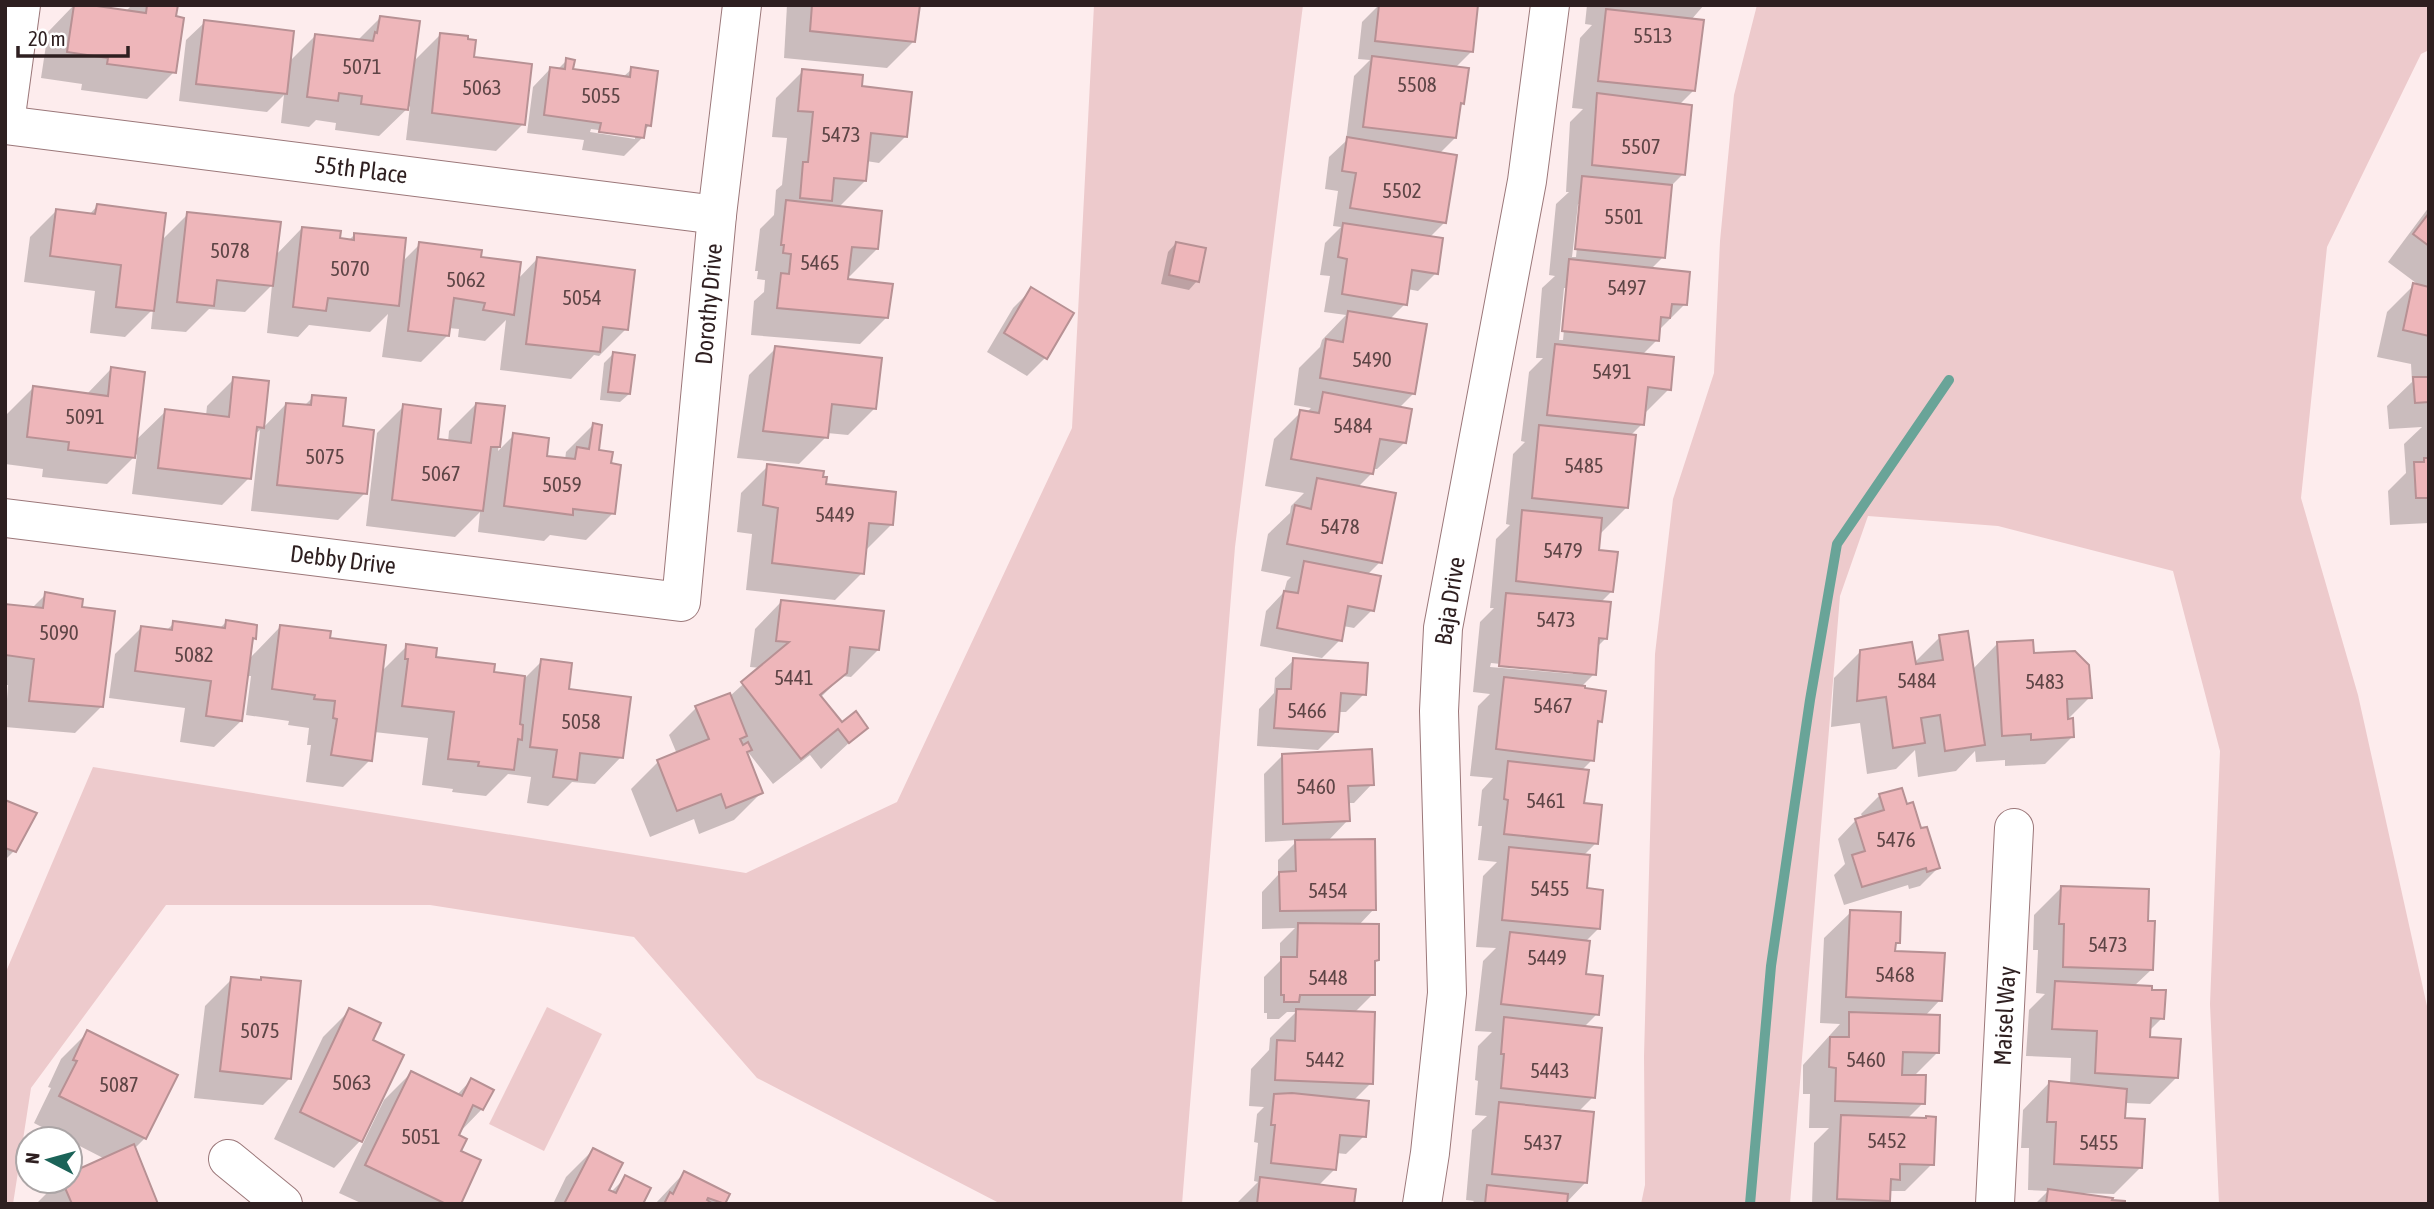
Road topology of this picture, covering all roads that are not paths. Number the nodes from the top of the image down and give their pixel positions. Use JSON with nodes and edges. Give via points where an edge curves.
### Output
{"nodes":[{"id":1,"x":21,"y":5,"type":"edge"},
{"id":2,"x":742,"y":5,"type":"edge"},
{"id":3,"x":1550,"y":5,"type":"edge"},
{"id":4,"x":5,"y":124,"type":"edge"},
{"id":5,"x":717,"y":215,"type":"junction"},
{"id":6,"x":5,"y":518,"type":"edge"},
{"id":7,"x":681,"y":602,"type":"joint"},
{"id":8,"x":2014,"y":828,"type":"dead end"},
{"id":9,"x":228,"y":1159,"type":"dead end"},
{"id":10,"x":283,"y":1204,"type":"edge"},
{"id":11,"x":1422,"y":1204,"type":"edge"},
{"id":12,"x":1995,"y":1204,"type":"edge"}],
"edges":[{"from":1,"to":4,"type":"street"},
{"from":2,"to":5,"type":"street","name":"Dorothy Drive"},
{"from":3,"to":11,"type":"street","name":"Baja Drive","via":[[1529,171],[1443,628],[1439,711],[1447,993]]},
{"from":4,"to":5,"type":"street","name":"55th Place"},
{"from":5,"to":7,"type":"street","name":"Dorothy Drive"},
{"from":6,"to":7,"type":"street","name":"Debby Drive"},
{"from":8,"to":12,"type":"street","name":"Maisel Way"},
{"from":9,"to":10,"type":"street"}]}
